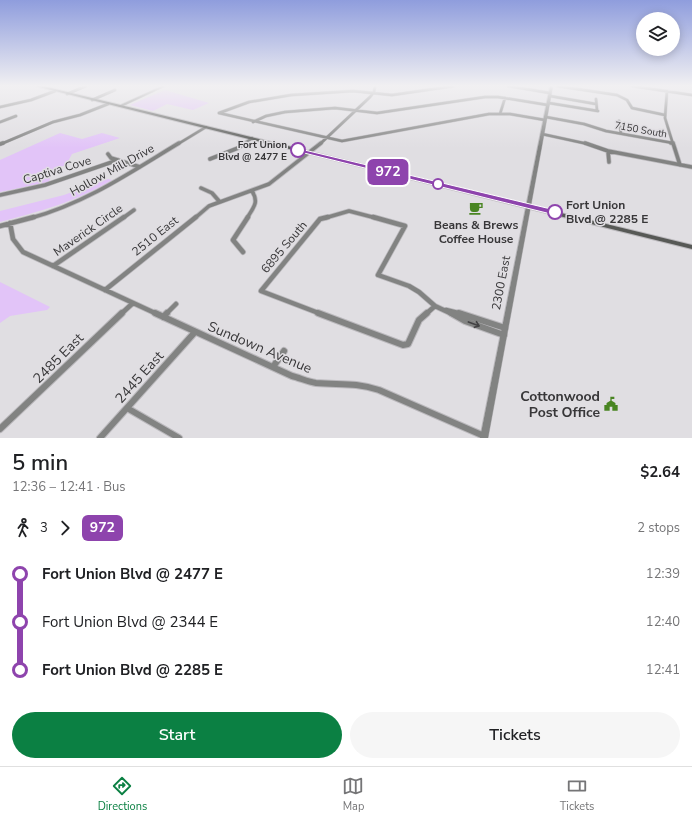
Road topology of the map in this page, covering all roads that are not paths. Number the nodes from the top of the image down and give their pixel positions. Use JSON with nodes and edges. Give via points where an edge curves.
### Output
{"nodes":[{"id":1,"x":102,"y":106,"type":"edge"},
{"id":2,"x":122,"y":106,"type":"edge"},
{"id":3,"x":237,"y":106,"type":"edge"},
{"id":4,"x":359,"y":106,"type":"edge"},
{"id":5,"x":422,"y":106,"type":"edge"},
{"id":6,"x":502,"y":106,"type":"edge"},
{"id":7,"x":548,"y":106,"type":"edge"},
{"id":8,"x":568,"y":106,"type":"edge"},
{"id":9,"x":597,"y":106,"type":"edge"},
{"id":10,"x":631,"y":106,"type":"edge"},
{"id":11,"x":666,"y":106,"type":"edge"},
{"id":12,"x":354,"y":111,"type":"junction"},
{"id":13,"x":500,"y":114,"type":"junction"},
{"id":14,"x":665,"y":115,"type":"junction"},
{"id":15,"x":16,"y":116,"type":"dead end"},
{"id":16,"x":545,"y":119,"type":"junction"},
{"id":17,"x":0,"y":122,"type":"edge"},
{"id":18,"x":253,"y":122,"type":"junction"},
{"id":19,"x":619,"y":122,"type":"dead end"},
{"id":20,"x":206,"y":127,"type":"junction"},
{"id":21,"x":542,"y":134,"type":"junction"},
{"id":22,"x":621,"y":134,"type":"junction"},
{"id":23,"x":252,"y":138,"type":"junction"},
{"id":24,"x":325,"y":138,"type":"junction"},
{"id":25,"x":673,"y":143,"type":"junction"},
{"id":26,"x":0,"y":144,"type":"edge"},
{"id":27,"x":608,"y":151,"type":"junction"},
{"id":28,"x":309,"y":152,"type":"junction"},
{"id":29,"x":108,"y":154,"type":"dead end"},
{"id":30,"x":210,"y":159,"type":"dead end"},
{"id":31,"x":118,"y":160,"type":"junction"},
{"id":32,"x":609,"y":162,"type":"dead end"},
{"id":33,"x":680,"y":165,"type":"junction"},
{"id":34,"x":140,"y":167,"type":"junction"},
{"id":35,"x":692,"y":167,"type":"edge"},
{"id":36,"x":201,"y":188,"type":"dead end"},
{"id":37,"x":252,"y":191,"type":"junction"},
{"id":38,"x":0,"y":195,"type":"edge"},
{"id":39,"x":219,"y":201,"type":"junction"},
{"id":40,"x":528,"y":206,"type":"junction"},
{"id":41,"x":134,"y":210,"type":"dead end"},
{"id":42,"x":10,"y":223,"type":"junction"},
{"id":43,"x":0,"y":226,"type":"edge"},
{"id":44,"x":692,"y":247,"type":"edge"},
{"id":45,"x":243,"y":252,"type":"dead end"},
{"id":46,"x":53,"y":266,"type":"junction"},
{"id":47,"x":105,"y":290,"type":"junction"},
{"id":48,"x":133,"y":303,"type":"junction"},
{"id":49,"x":176,"y":304,"type":"dead end"},
{"id":50,"x":434,"y":306,"type":"junction"},
{"id":51,"x":163,"y":317,"type":"junction"},
{"id":52,"x":195,"y":332,"type":"junction"},
{"id":53,"x":504,"y":332,"type":"junction"},
{"id":54,"x":284,"y":351,"type":"dead end"},
{"id":55,"x":273,"y":367,"type":"junction"},
{"id":56,"x":127,"y":408,"type":"junction"},
{"id":57,"x":0,"y":429,"type":"edge"},
{"id":58,"x":485,"y":437,"type":"edge"},
{"id":59,"x":100,"y":438,"type":"edge"},
{"id":60,"x":179,"y":438,"type":"edge"}],
"edges":[{"from":1,"to":26,"type":"street","via":[[53,122]]},
{"from":2,"to":20,"type":"main road"},
{"from":3,"to":18,"type":"street","name":"7150 South","via":[[219,113]]},
{"from":4,"to":12,"type":"street","name":"2510 East"},
{"from":5,"to":12,"type":"street","via":[[377,113]]},
{"from":6,"to":13,"type":"street"},
{"from":7,"to":16,"type":"street","name":"2300 East"},
{"from":8,"to":9,"type":"street","via":[[598,110]]},
{"from":10,"to":14,"type":"street"},
{"from":11,"to":14,"type":"street"},
{"from":12,"to":18,"type":"street","via":[[332,108],[285,112]]},
{"from":12,"to":24,"type":"street","name":"2510 East"},
{"from":13,"to":16,"type":"street","name":"7150 South"},
{"from":13,"to":24,"type":"street","name":"7150 South","via":[[349,140]]},
{"from":14,"to":25,"type":"street"},
{"from":15,"to":17,"type":"street"},
{"from":16,"to":21,"type":"street","name":"2300 East"},
{"from":16,"to":22,"type":"street","name":"7150 South","via":[[584,124]]},
{"from":18,"to":24,"type":"street","name":"7150 South"},
{"from":19,"to":22,"type":"street"},
{"from":20,"to":23,"type":"main road"},
{"from":20,"to":34,"type":"street","name":"Hollow Mill Drive"},
{"from":21,"to":27,"type":"street","via":[[586,143]]},
{"from":21,"to":40,"type":"street","name":"2300 East"},
{"from":22,"to":25,"type":"street","name":"7150 South"},
{"from":23,"to":28,"type":"main road"},
{"from":23,"to":30,"type":"street","via":[[238,148]]},
{"from":24,"to":28,"type":"street","name":"2510 East"},
{"from":25,"to":33,"type":"street"},
{"from":27,"to":32,"type":"street"},
{"from":27,"to":33,"type":"street"},
{"from":28,"to":37,"type":"street","name":"2510 East","via":[[269,184]]},
{"from":28,"to":40,"type":"main road"},
{"from":29,"to":31,"type":"street"},
{"from":31,"to":34,"type":"street"},
{"from":31,"to":38,"type":"street","name":"Captiva Cove","via":[[45,185]]},
{"from":33,"to":35,"type":"street"},
{"from":34,"to":42,"type":"street","name":"Hollow Mill Drive","via":[[76,203]]},
{"from":36,"to":39,"type":"street","via":[[212,193]]},
{"from":37,"to":39,"type":"street","name":"2510 East"},
{"from":37,"to":45,"type":"street","via":[[256,204],[233,240]]},
{"from":39,"to":47,"type":"street","name":"2510 East","via":[[204,209]]},
{"from":40,"to":44,"type":"main road"},
{"from":40,"to":53,"type":"street","name":"2300 East"},
{"from":41,"to":46,"type":"street","name":"Maverick Circle"},
{"from":42,"to":43,"type":"street","name":"Hollow Mill Drive"},
{"from":42,"to":46,"type":"street","name":"Sundown Avenue","via":[[11,238],[18,248]]},
{"from":46,"to":47,"type":"street","name":"Sundown Avenue"},
{"from":47,"to":48,"type":"street","name":"Sundown Avenue"},
{"from":48,"to":51,"type":"street","name":"Sundown Avenue"},
{"from":48,"to":57,"type":"street","name":"2485 East"},
{"from":49,"to":51,"type":"street"},
{"from":50,"to":50,"type":"street","name":"6895 South","via":[[409,286],[378,275],[405,226],[349,210],[320,219],[260,290],[404,345],[408,344],[418,320]]},
{"from":50,"to":53,"type":"street","name":"6895 South","via":[[465,321]]},
{"from":51,"to":52,"type":"street","name":"Sundown Avenue"},
{"from":52,"to":55,"type":"street","name":"Sundown Avenue"},
{"from":52,"to":56,"type":"street","name":"2445 East"},
{"from":53,"to":58,"type":"street","name":"2300 East"},
{"from":54,"to":55,"type":"street"},
{"from":55,"to":58,"type":"street","name":"Sundown Avenue","via":[[315,383],[364,385]]},
{"from":56,"to":59,"type":"street","name":"2445 East"},
{"from":56,"to":60,"type":"street"}]}
